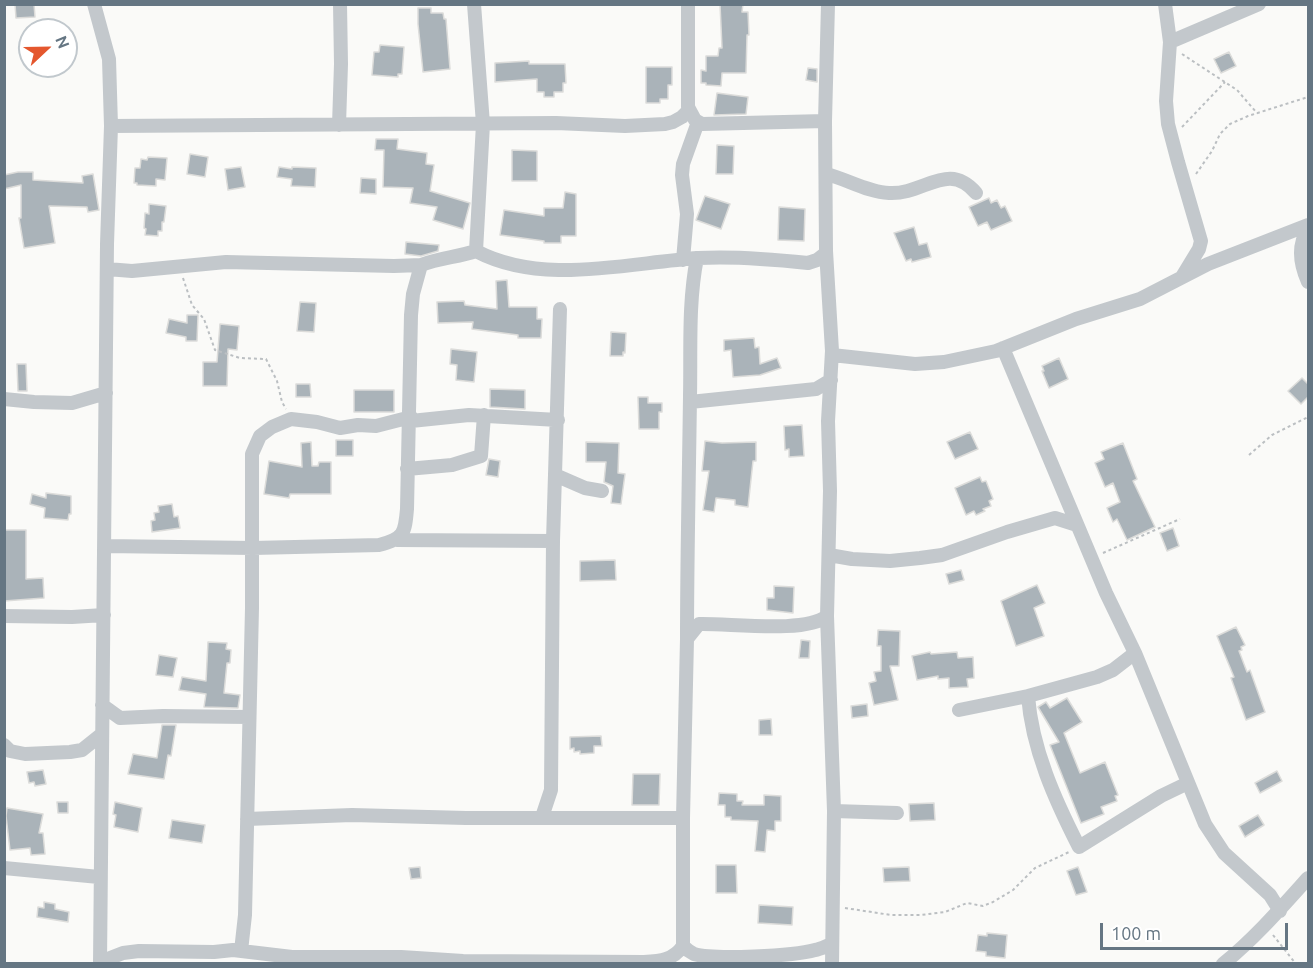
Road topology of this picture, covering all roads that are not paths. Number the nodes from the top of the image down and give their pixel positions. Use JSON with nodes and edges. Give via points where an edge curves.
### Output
{"nodes":[{"id":1,"x":94,"y":4,"type":"edge"},
{"id":2,"x":340,"y":4,"type":"edge"},
{"id":3,"x":474,"y":4,"type":"edge"},
{"id":4,"x":688,"y":4,"type":"edge"},
{"id":5,"x":828,"y":4,"type":"edge"},
{"id":6,"x":1165,"y":4,"type":"edge"},
{"id":7,"x":1259,"y":4,"type":"edge"},
{"id":8,"x":1170,"y":44,"type":"junction"},
{"id":9,"x":689,"y":110,"type":"junction"},
{"id":10,"x":825,"y":121,"type":"junction"},
{"id":11,"x":698,"y":122,"type":"junction"},
{"id":12,"x":483,"y":124,"type":"junction"},
{"id":13,"x":339,"y":125,"type":"junction"},
{"id":14,"x":111,"y":126,"type":"junction"},
{"id":15,"x":826,"y":174,"type":"junction"},
{"id":16,"x":976,"y":193,"type":"dead end"},
{"id":17,"x":1308,"y":227,"type":"edge"},
{"id":18,"x":476,"y":251,"type":"junction"},
{"id":19,"x":826,"y":253,"type":"junction"},
{"id":20,"x":690,"y":259,"type":"junction"},
{"id":21,"x":421,"y":265,"type":"junction"},
{"id":22,"x":107,"y":269,"type":"junction"},
{"id":23,"x":1180,"y":279,"type":"junction"},
{"id":24,"x":1308,"y":282,"type":"edge"},
{"id":25,"x":561,"y":309,"type":"dead end"},
{"id":26,"x":1003,"y":348,"type":"junction"},
{"id":27,"x":832,"y":355,"type":"junction"},
{"id":28,"x":831,"y":380,"type":"junction"},
{"id":29,"x":106,"y":393,"type":"junction"},
{"id":30,"x":4,"y":399,"type":"edge"},
{"id":31,"x":690,"y":402,"type":"junction"},
{"id":32,"x":484,"y":415,"type":"junction"},
{"id":33,"x":411,"y":419,"type":"junction"},
{"id":34,"x":558,"y":420,"type":"junction"},
{"id":35,"x":407,"y":469,"type":"junction"},
{"id":36,"x":555,"y":475,"type":"junction"},
{"id":37,"x":602,"y":491,"type":"dead end"},
{"id":38,"x":1077,"y":525,"type":"junction"},
{"id":39,"x":397,"y":540,"type":"junction"},
{"id":40,"x":553,"y":541,"type":"junction"},
{"id":41,"x":105,"y":546,"type":"junction"},
{"id":42,"x":253,"y":548,"type":"junction"},
{"id":43,"x":829,"y":555,"type":"junction"},
{"id":44,"x":104,"y":615,"type":"junction"},
{"id":45,"x":4,"y":616,"type":"edge"},
{"id":46,"x":827,"y":616,"type":"junction"},
{"id":47,"x":687,"y":639,"type":"junction"},
{"id":48,"x":1135,"y":653,"type":"junction"},
{"id":49,"x":1028,"y":696,"type":"junction"},
{"id":50,"x":102,"y":705,"type":"junction"},
{"id":51,"x":959,"y":710,"type":"dead end"},
{"id":52,"x":249,"y":717,"type":"junction"},
{"id":53,"x":102,"y":734,"type":"junction"},
{"id":54,"x":4,"y":745,"type":"edge"},
{"id":55,"x":1188,"y":783,"type":"junction"},
{"id":56,"x":834,"y":812,"type":"junction"},
{"id":57,"x":897,"y":813,"type":"dead end"},
{"id":58,"x":542,"y":817,"type":"junction"},
{"id":59,"x":683,"y":818,"type":"junction"},
{"id":60,"x":247,"y":819,"type":"junction"},
{"id":61,"x":4,"y":868,"type":"edge"},
{"id":62,"x":99,"y":878,"type":"junction"},
{"id":63,"x":1308,"y":878,"type":"edge"},
{"id":64,"x":1280,"y":911,"type":"junction"},
{"id":65,"x":832,"y":944,"type":"junction"},
{"id":66,"x":683,"y":946,"type":"junction"},
{"id":67,"x":241,"y":951,"type":"junction"},
{"id":68,"x":437,"y":961,"type":"edge"},
{"id":69,"x":100,"y":963,"type":"edge"},
{"id":70,"x":832,"y":963,"type":"edge"},
{"id":71,"x":1223,"y":963,"type":"edge"}],
"edges":[{"from":1,"to":14,"type":"street","via":[[109,59]]},
{"from":2,"to":13,"type":"street"},
{"from":3,"to":12,"type":"street"},
{"from":4,"to":9,"type":"street"},
{"from":5,"to":10,"type":"street"},
{"from":6,"to":8,"type":"street"},
{"from":7,"to":8,"type":"street"},
{"from":8,"to":23,"type":"street","via":[[1166,101],[1170,137],[1202,241]]},
{"from":9,"to":11,"type":"street"},
{"from":9,"to":12,"type":"street","via":[[665,124]]},
{"from":10,"to":11,"type":"street"},
{"from":10,"to":15,"type":"street"},
{"from":11,"to":20,"type":"street","via":[[682,176]]},
{"from":12,"to":13,"type":"street"},
{"from":12,"to":18,"type":"street"},
{"from":13,"to":14,"type":"street"},
{"from":14,"to":22,"type":"street"},
{"from":15,"to":16,"type":"street","via":[[891,194],[955,177]]},
{"from":15,"to":19,"type":"street"},
{"from":17,"to":23,"type":"street","via":[[1208,264]]},
{"from":17,"to":24,"type":"street","via":[[1300,246]]},
{"from":18,"to":20,"type":"street","via":[[512,266],[561,270]]},
{"from":18,"to":21,"type":"street"},
{"from":19,"to":20,"type":"street","via":[[808,263],[740,256]]},
{"from":19,"to":27,"type":"street"},
{"from":20,"to":31,"type":"street"},
{"from":21,"to":22,"type":"street","via":[[226,262],[132,271]]},
{"from":21,"to":33,"type":"street","via":[[411,315]]},
{"from":22,"to":29,"type":"street"},
{"from":23,"to":26,"type":"street","via":[[1140,299]]},
{"from":25,"to":34,"type":"street"},
{"from":26,"to":27,"type":"street","via":[[915,364]]},
{"from":26,"to":38,"type":"street"},
{"from":27,"to":28,"type":"street"},
{"from":28,"to":31,"type":"street","via":[[816,389]]},
{"from":28,"to":43,"type":"street"},
{"from":29,"to":30,"type":"street","via":[[72,403]]},
{"from":29,"to":41,"type":"street"},
{"from":31,"to":47,"type":"street"},
{"from":32,"to":33,"type":"street"},
{"from":32,"to":34,"type":"street"},
{"from":32,"to":35,"type":"street","via":[[481,456],[452,465]]},
{"from":33,"to":35,"type":"street"},
{"from":33,"to":42,"type":"street","via":[[340,428],[291,419],[260,436],[252,454]]},
{"from":34,"to":36,"type":"street"},
{"from":35,"to":39,"type":"street","via":[[406,525]]},
{"from":36,"to":37,"type":"street"},
{"from":36,"to":40,"type":"street"},
{"from":38,"to":43,"type":"street","via":[[1055,518],[942,555],[920,558],[890,561]]},
{"from":38,"to":48,"type":"street"},
{"from":39,"to":40,"type":"street"},
{"from":39,"to":42,"type":"street","via":[[379,545]]},
{"from":40,"to":58,"type":"street","via":[[551,790]]},
{"from":41,"to":42,"type":"street"},
{"from":41,"to":44,"type":"street"},
{"from":42,"to":52,"type":"street"},
{"from":43,"to":46,"type":"street"},
{"from":44,"to":45,"type":"street"},
{"from":44,"to":50,"type":"street"},
{"from":46,"to":47,"type":"street","via":[[814,624],[699,624]]},
{"from":46,"to":56,"type":"street"},
{"from":47,"to":59,"type":"street"},
{"from":48,"to":49,"type":"street","via":[[1097,677]]},
{"from":48,"to":55,"type":"street"},
{"from":49,"to":51,"type":"street"},
{"from":49,"to":55,"type":"street","via":[[1029,717],[1044,766],[1079,847]]},
{"from":50,"to":52,"type":"street","via":[[120,718]]},
{"from":50,"to":53,"type":"street"},
{"from":52,"to":60,"type":"street"},
{"from":53,"to":54,"type":"street","via":[[82,750],[70,752],[24,754],[10,751]]},
{"from":53,"to":62,"type":"street"},
{"from":55,"to":64,"type":"street","via":[[1205,824],[1224,853],[1270,896]]},
{"from":56,"to":57,"type":"street"},
{"from":56,"to":65,"type":"street"},
{"from":58,"to":59,"type":"street"},
{"from":58,"to":60,"type":"street","via":[[352,815]]},
{"from":59,"to":66,"type":"street"},
{"from":60,"to":67,"type":"street"},
{"from":61,"to":62,"type":"street"},
{"from":62,"to":69,"type":"street"},
{"from":63,"to":64,"type":"street"},
{"from":64,"to":71,"type":"street"},
{"from":65,"to":66,"type":"street","via":[[802,952],[740,957],[694,954]]},
{"from":65,"to":70,"type":"street"},
{"from":66,"to":68,"type":"street","via":[[677,954],[663,960],[644,962]]},
{"from":67,"to":68,"type":"street","via":[[292,957],[401,957]]},
{"from":67,"to":69,"type":"street","via":[[139,951]]}]}
